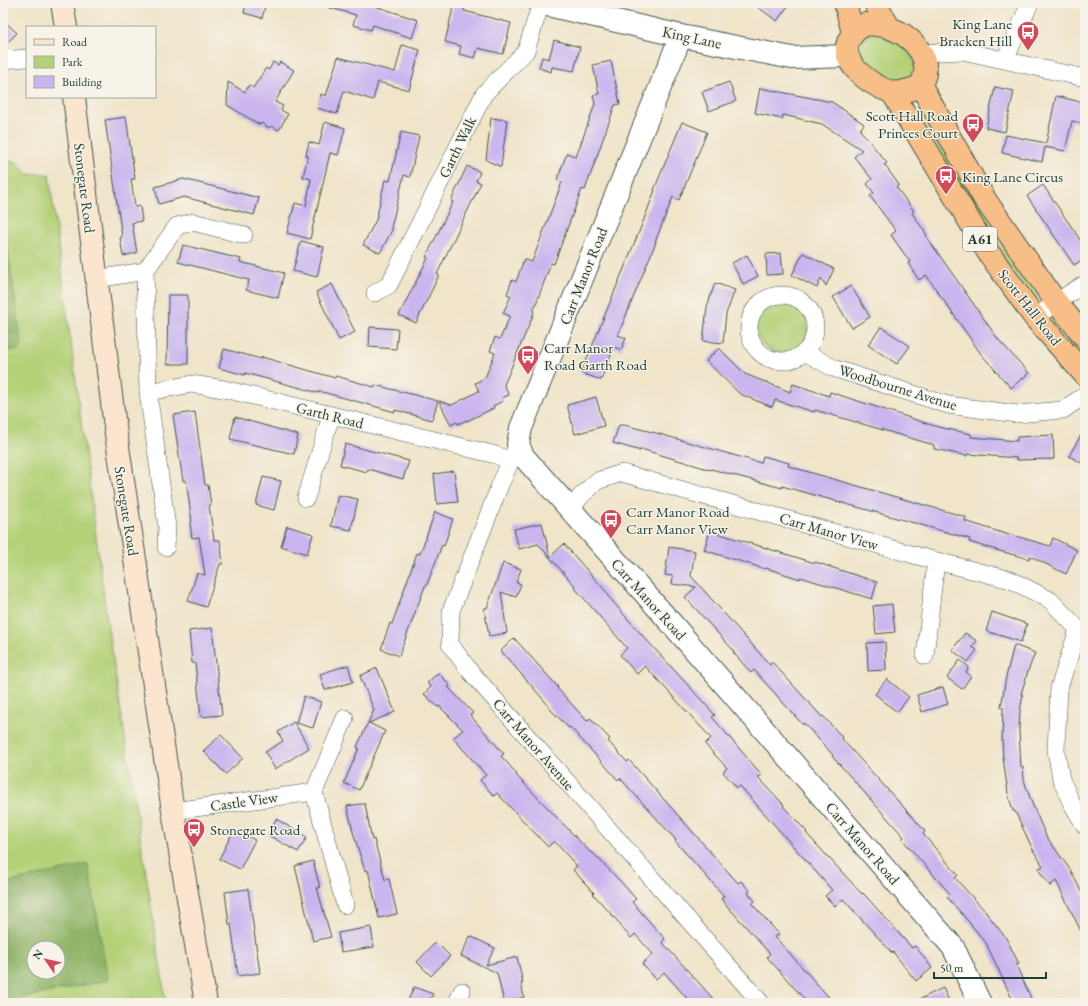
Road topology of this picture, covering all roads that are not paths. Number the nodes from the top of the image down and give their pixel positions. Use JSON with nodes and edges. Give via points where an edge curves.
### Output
{"nodes":[{"id":1,"x":62,"y":3,"type":"edge"},
{"id":2,"x":540,"y":3,"type":"edge"},
{"id":3,"x":845,"y":3,"type":"edge"},
{"id":4,"x":875,"y":3,"type":"edge"},
{"id":5,"x":1030,"y":3,"type":"edge"},
{"id":6,"x":66,"y":26,"type":"edge"},
{"id":7,"x":889,"y":27,"type":"junction"},
{"id":8,"x":853,"y":33,"type":"junction"},
{"id":9,"x":681,"y":36,"type":"junction"},
{"id":10,"x":922,"y":54,"type":"junction"},
{"id":11,"x":847,"y":56,"type":"junction"},
{"id":12,"x":26,"y":58,"type":"edge"},
{"id":13,"x":3,"y":60,"type":"edge"},
{"id":14,"x":1005,"y":60,"type":"junction"},
{"id":15,"x":1085,"y":78,"type":"edge"},
{"id":16,"x":921,"y":86,"type":"junction"},
{"id":17,"x":892,"y":92,"type":"junction"},
{"id":18,"x":74,"y":98,"type":"edge"},
{"id":19,"x":244,"y":235,"type":"dead end"},
{"id":20,"x":145,"y":271,"type":"junction"},
{"id":21,"x":96,"y":279,"type":"junction"},
{"id":22,"x":1085,"y":284,"type":"edge"},
{"id":23,"x":375,"y":293,"type":"dead end"},
{"id":24,"x":1056,"y":302,"type":"junction"},
{"id":25,"x":1035,"y":318,"type":"junction"},
{"id":26,"x":1085,"y":337,"type":"edge"},
{"id":27,"x":805,"y":352,"type":"dead end"},
{"id":28,"x":1085,"y":375,"type":"edge"},
{"id":29,"x":148,"y":392,"type":"junction"},
{"id":30,"x":1085,"y":395,"type":"edge"},
{"id":31,"x":331,"y":416,"type":"junction"},
{"id":32,"x":514,"y":452,"type":"junction"},
{"id":33,"x":306,"y":498,"type":"dead end"},
{"id":34,"x":570,"y":510,"type":"junction"},
{"id":35,"x":166,"y":547,"type":"dead end"},
{"id":36,"x":936,"y":561,"type":"junction"},
{"id":37,"x":1082,"y":631,"type":"edge"},
{"id":38,"x":925,"y":656,"type":"dead end"},
{"id":39,"x":345,"y":718,"type":"dead end"},
{"id":40,"x":314,"y":792,"type":"junction"},
{"id":41,"x":173,"y":811,"type":"junction"},
{"id":42,"x":1085,"y":826,"type":"edge"},
{"id":43,"x":345,"y":905,"type":"dead end"},
{"id":44,"x":206,"y":1003,"type":"edge"},
{"id":45,"x":761,"y":1003,"type":"edge"},
{"id":46,"x":980,"y":1003,"type":"edge"}],
"edges":[{"from":1,"to":6,"type":"main road"},
{"from":2,"to":9,"type":"street","name":"King Lane"},
{"from":2,"to":23,"type":"street","name":"Garth Walk","via":[[526,51],[484,94],[390,285]]},
{"from":3,"to":8,"type":"highway"},
{"from":4,"to":7,"type":"highway"},
{"from":5,"to":14,"type":"street"},
{"from":7,"to":8,"type":"highway","via":[[865,24]]},
{"from":7,"to":10,"type":"highway","via":[[910,40]]},
{"from":8,"to":11,"type":"highway","via":[[847,44]]},
{"from":9,"to":11,"type":"street","name":"King Lane","via":[[792,58]]},
{"from":9,"to":32,"type":"street","name":"Carr Manor Road","via":[[524,421]]},
{"from":10,"to":14,"type":"street","via":[[963,51]]},
{"from":10,"to":16,"type":"highway","via":[[925,74]]},
{"from":11,"to":17,"type":"highway","via":[[856,70],[870,82]]},
{"from":12,"to":13,"type":"street"},
{"from":14,"to":15,"type":"street"},
{"from":16,"to":17,"type":"highway"},
{"from":16,"to":24,"type":"highway","name":"Scott Hall Road","number":"A61","via":[[984,198]]},
{"from":17,"to":25,"type":"highway","name":"Scott Hall Road","number":"A61","via":[[988,252]]},
{"from":18,"to":21,"type":"main road","name":"Stonegate Road"},
{"from":19,"to":20,"type":"street","via":[[193,222],[177,226]]},
{"from":20,"to":21,"type":"street"},
{"from":20,"to":29,"type":"street"},
{"from":21,"to":41,"type":"main road","name":"Stonegate Road","via":[[115,427]]},
{"from":22,"to":24,"type":"street"},
{"from":24,"to":25,"type":"street"},
{"from":24,"to":26,"type":"highway","name":"Scott Hall Road","number":"A61"},
{"from":25,"to":28,"type":"highway","name":"Scott Hall Road","number":"A61"},
{"from":27,"to":30,"type":"street","name":"Woodbourne Avenue","via":[[833,368],[948,405],[1017,414],[1063,410]]},
{"from":29,"to":31,"type":"street","name":"Garth Road","via":[[192,384],[224,389]]},
{"from":29,"to":35,"type":"street","via":[[167,527]]},
{"from":31,"to":32,"type":"street","name":"Garth Road","via":[[496,455]]},
{"from":31,"to":33,"type":"street"},
{"from":32,"to":34,"type":"street","name":"Carr Manor Road","via":[[523,456]]},
{"from":32,"to":45,"type":"street","name":"Carr Manor Avenue","via":[[451,611],[450,644],[469,670]]},
{"from":34,"to":36,"type":"street","name":"Carr Manor View","via":[[597,481],[622,473]]},
{"from":34,"to":46,"type":"street","name":"Carr Manor Road","via":[[678,630],[953,947]]},
{"from":36,"to":37,"type":"street","name":"Carr Manor View","via":[[1010,580],[1050,600]]},
{"from":36,"to":38,"type":"street"},
{"from":37,"to":42,"type":"street","via":[[1059,688],[1056,750],[1062,779],[1071,802]]},
{"from":39,"to":40,"type":"street"},
{"from":40,"to":41,"type":"street","name":"Castle View"},
{"from":40,"to":43,"type":"street"},
{"from":41,"to":44,"type":"main road","name":"Stonegate Road"}]}
